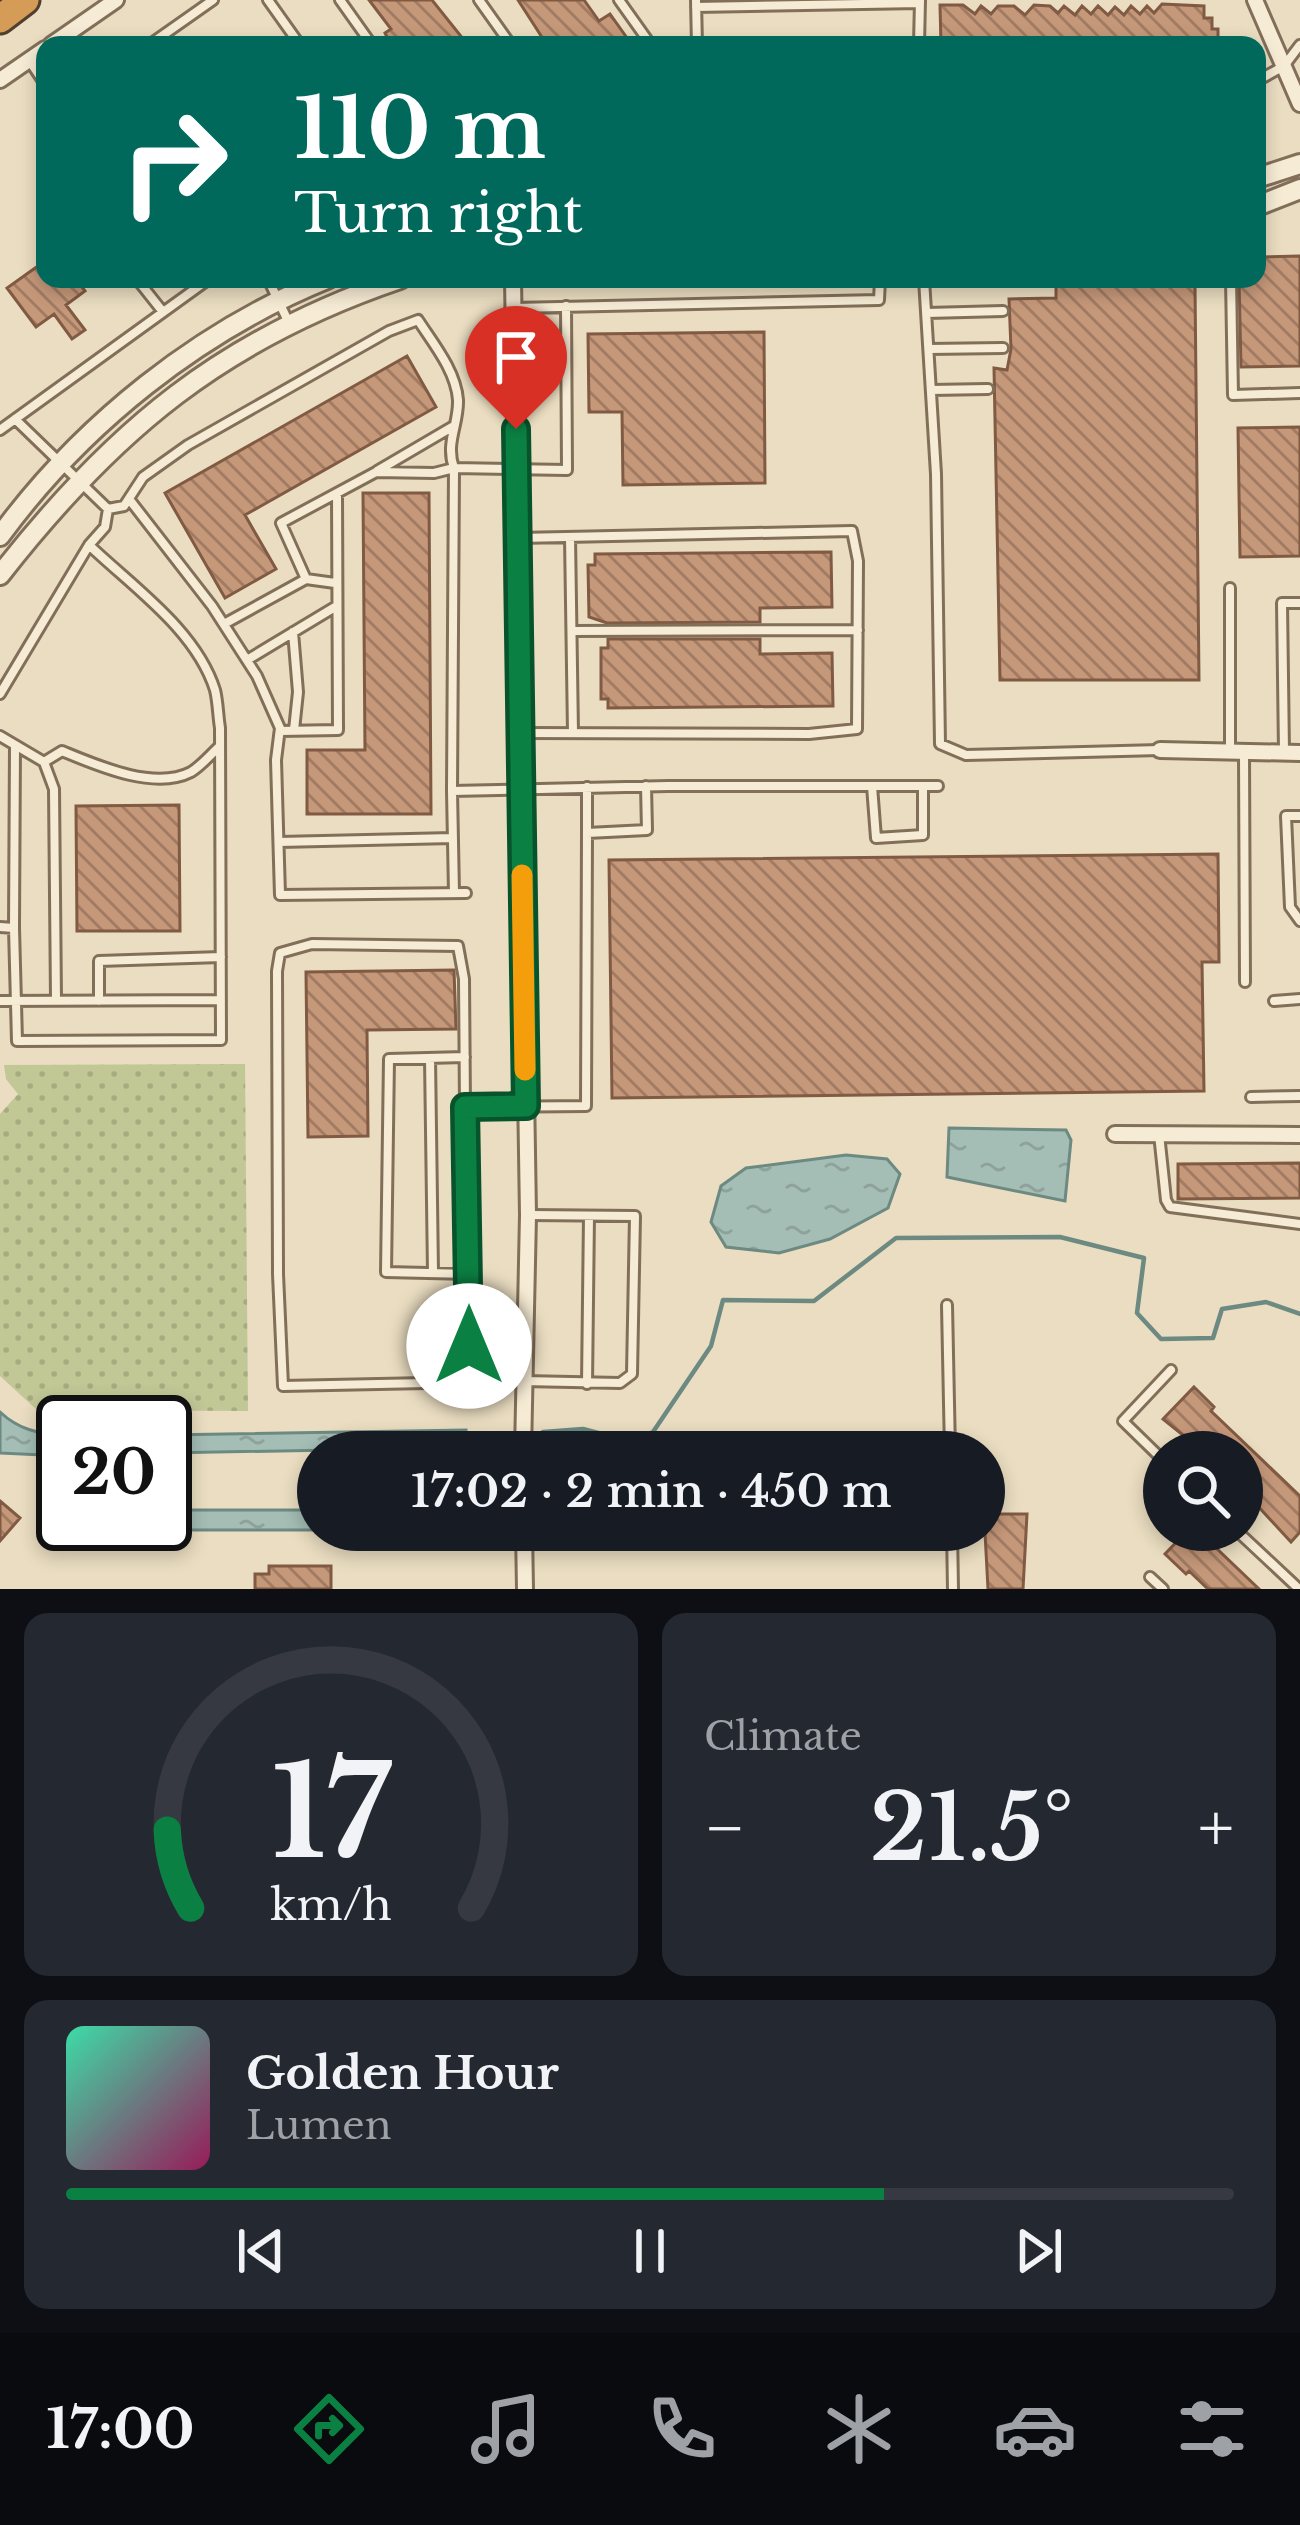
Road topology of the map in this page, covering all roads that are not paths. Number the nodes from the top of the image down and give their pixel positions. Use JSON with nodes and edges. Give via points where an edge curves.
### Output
{"nodes":[{"id":1,"x":26,"y":0,"type":"edge"},
{"id":2,"x":116,"y":0,"type":"edge"},
{"id":3,"x":213,"y":0,"type":"edge"},
{"id":4,"x":268,"y":0,"type":"edge"},
{"id":5,"x":340,"y":0,"type":"edge"},
{"id":6,"x":478,"y":0,"type":"edge"},
{"id":7,"x":619,"y":0,"type":"edge"},
{"id":8,"x":1255,"y":0,"type":"edge"},
{"id":9,"x":920,"y":1,"type":"edge"},
{"id":10,"x":893,"y":2,"type":"edge"},
{"id":11,"x":696,"y":3,"type":"edge"},
{"id":12,"x":0,"y":19,"type":"edge"},
{"id":13,"x":64,"y":36,"type":"edge"},
{"id":14,"x":161,"y":36,"type":"edge"},
{"id":15,"x":294,"y":36,"type":"edge"},
{"id":16,"x":366,"y":36,"type":"edge"},
{"id":17,"x":504,"y":36,"type":"edge"},
{"id":18,"x":645,"y":36,"type":"edge"},
{"id":19,"x":697,"y":36,"type":"edge"},
{"id":20,"x":919,"y":36,"type":"edge"},
{"id":21,"x":1300,"y":45,"type":"edge"},
{"id":22,"x":36,"y":55,"type":"edge"},
{"id":23,"x":29,"y":60,"type":"junction"},
{"id":24,"x":1284,"y":66,"type":"junction"},
{"id":25,"x":36,"y":70,"type":"edge"},
{"id":26,"x":1266,"y":76,"type":"edge"},
{"id":27,"x":0,"y":80,"type":"edge"},
{"id":28,"x":1300,"y":104,"type":"edge"},
{"id":29,"x":1300,"y":164,"type":"edge"},
{"id":30,"x":1266,"y":175,"type":"edge"},
{"id":31,"x":1300,"y":189,"type":"edge"},
{"id":32,"x":1266,"y":202,"type":"edge"},
{"id":33,"x":144,"y":288,"type":"edge"},
{"id":34,"x":196,"y":288,"type":"edge"},
{"id":35,"x":272,"y":288,"type":"edge"},
{"id":36,"x":307,"y":288,"type":"edge"},
{"id":37,"x":377,"y":288,"type":"edge"},
{"id":38,"x":513,"y":288,"type":"edge"},
{"id":39,"x":880,"y":288,"type":"edge"},
{"id":40,"x":925,"y":288,"type":"edge"},
{"id":41,"x":1231,"y":288,"type":"edge"},
{"id":42,"x":278,"y":301,"type":"junction"},
{"id":43,"x":566,"y":306,"type":"junction"},
{"id":44,"x":514,"y":308,"type":"junction"},
{"id":45,"x":1004,"y":311,"type":"dead end"},
{"id":46,"x":163,"y":312,"type":"junction"},
{"id":47,"x":927,"y":313,"type":"junction"},
{"id":48,"x":289,"y":323,"type":"junction"},
{"id":49,"x":1003,"y":348,"type":"dead end"},
{"id":50,"x":929,"y":349,"type":"junction"},
{"id":51,"x":988,"y":389,"type":"dead end"},
{"id":52,"x":932,"y":390,"type":"junction"},
{"id":53,"x":1300,"y":393,"type":"edge"},
{"id":54,"x":15,"y":419,"type":"junction"},
{"id":55,"x":453,"y":426,"type":"junction"},
{"id":56,"x":0,"y":430,"type":"edge"},
{"id":57,"x":61,"y":463,"type":"junction"},
{"id":58,"x":454,"y":468,"type":"junction"},
{"id":59,"x":516,"y":470,"type":"junction"},
{"id":60,"x":376,"y":472,"type":"junction"},
{"id":61,"x":78,"y":480,"type":"junction"},
{"id":62,"x":337,"y":493,"type":"junction"},
{"id":63,"x":129,"y":499,"type":"junction"},
{"id":64,"x":108,"y":509,"type":"junction"},
{"id":65,"x":0,"y":536,"type":"edge"},
{"id":66,"x":570,"y":536,"type":"junction"},
{"id":67,"x":517,"y":538,"type":"junction"},
{"id":68,"x":89,"y":545,"type":"junction"},
{"id":69,"x":0,"y":574,"type":"edge"},
{"id":70,"x":306,"y":579,"type":"junction"},
{"id":71,"x":335,"y":583,"type":"junction"},
{"id":72,"x":1231,"y":588,"type":"dead end"},
{"id":73,"x":1300,"y":603,"type":"edge"},
{"id":74,"x":336,"y":606,"type":"junction"},
{"id":75,"x":224,"y":624,"type":"junction"},
{"id":76,"x":858,"y":629,"type":"junction"},
{"id":77,"x":572,"y":631,"type":"junction"},
{"id":78,"x":293,"y":632,"type":"junction"},
{"id":79,"x":247,"y":660,"type":"junction"},
{"id":80,"x":0,"y":694,"type":"edge"},
{"id":81,"x":280,"y":730,"type":"junction"},
{"id":82,"x":294,"y":730,"type":"junction"},
{"id":83,"x":520,"y":733,"type":"junction"},
{"id":84,"x":573,"y":733,"type":"junction"},
{"id":85,"x":0,"y":736,"type":"edge"},
{"id":86,"x":14,"y":745,"type":"junction"},
{"id":87,"x":220,"y":746,"type":"junction"},
{"id":88,"x":1160,"y":750,"type":"joint"},
{"id":89,"x":1237,"y":752,"type":"junction"},
{"id":90,"x":1292,"y":753,"type":"edge"},
{"id":91,"x":44,"y":762,"type":"junction"},
{"id":92,"x":646,"y":786,"type":"junction"},
{"id":93,"x":872,"y":786,"type":"junction"},
{"id":94,"x":923,"y":786,"type":"junction"},
{"id":95,"x":938,"y":786,"type":"dead end"},
{"id":96,"x":587,"y":787,"type":"junction"},
{"id":97,"x":521,"y":788,"type":"junction"},
{"id":98,"x":452,"y":791,"type":"junction"},
{"id":99,"x":1300,"y":816,"type":"edge"},
{"id":100,"x":587,"y":833,"type":"junction"},
{"id":101,"x":453,"y":838,"type":"junction"},
{"id":102,"x":279,"y":842,"type":"junction"},
{"id":103,"x":454,"y":893,"type":"junction"},
{"id":104,"x":466,"y":893,"type":"dead end"},
{"id":105,"x":1300,"y":921,"type":"edge"},
{"id":106,"x":0,"y":927,"type":"edge"},
{"id":107,"x":14,"y":928,"type":"junction"},
{"id":108,"x":221,"y":957,"type":"junction"},
{"id":109,"x":1245,"y":982,"type":"dead end"},
{"id":110,"x":1300,"y":999,"type":"edge"},
{"id":111,"x":17,"y":1000,"type":"junction"},
{"id":112,"x":56,"y":1000,"type":"junction"},
{"id":113,"x":99,"y":1000,"type":"junction"},
{"id":114,"x":221,"y":1000,"type":"junction"},
{"id":115,"x":1274,"y":1000,"type":"dead end"},
{"id":116,"x":0,"y":1001,"type":"edge"},
{"id":117,"x":465,"y":1057,"type":"junction"},
{"id":118,"x":430,"y":1058,"type":"junction"},
{"id":119,"x":1300,"y":1096,"type":"edge"},
{"id":120,"x":1251,"y":1097,"type":"dead end"},
{"id":121,"x":526,"y":1106,"type":"junction"},
{"id":122,"x":465,"y":1107,"type":"junction"},
{"id":123,"x":1115,"y":1134,"type":"dead end"},
{"id":124,"x":1159,"y":1134,"type":"junction"},
{"id":125,"x":1300,"y":1135,"type":"edge"},
{"id":126,"x":527,"y":1215,"type":"junction"},
{"id":127,"x":589,"y":1216,"type":"junction"},
{"id":128,"x":1300,"y":1224,"type":"edge"},
{"id":129,"x":434,"y":1273,"type":"junction"},
{"id":130,"x":470,"y":1274,"type":"junction"},
{"id":131,"x":947,"y":1305,"type":"dead end"},
{"id":132,"x":1171,"y":1370,"type":"dead end"},
{"id":133,"x":469,"y":1381,"type":"junction"},
{"id":134,"x":523,"y":1381,"type":"junction"},
{"id":135,"x":587,"y":1384,"type":"junction"},
{"id":136,"x":524,"y":1431,"type":"edge"},
{"id":137,"x":950,"y":1431,"type":"edge"},
{"id":138,"x":1143,"y":1441,"type":"edge"},
{"id":139,"x":524,"y":1551,"type":"edge"},
{"id":140,"x":952,"y":1551,"type":"edge"},
{"id":141,"x":1259,"y":1551,"type":"edge"},
{"id":142,"x":1150,"y":1576,"type":"dead end"},
{"id":143,"x":525,"y":1589,"type":"edge"},
{"id":144,"x":952,"y":1589,"type":"edge"},
{"id":145,"x":1162,"y":1589,"type":"edge"},
{"id":146,"x":1300,"y":1589,"type":"edge"}],
"edges":[{"from":1,"to":12,"type":"highway"},
{"from":2,"to":13,"type":"street"},
{"from":3,"to":14,"type":"lane"},
{"from":4,"to":15,"type":"lane"},
{"from":5,"to":16,"type":"lane"},
{"from":6,"to":17,"type":"lane"},
{"from":7,"to":18,"type":"lane"},
{"from":8,"to":24,"type":"street"},
{"from":9,"to":10,"type":"lane"},
{"from":9,"to":20,"type":"lane"},
{"from":10,"to":11,"type":"lane"},
{"from":11,"to":19,"type":"lane"},
{"from":21,"to":24,"type":"lane"},
{"from":22,"to":23,"type":"street"},
{"from":23,"to":25,"type":"lane"},
{"from":23,"to":27,"type":"street"},
{"from":24,"to":26,"type":"lane"},
{"from":24,"to":28,"type":"street"},
{"from":29,"to":30,"type":"street"},
{"from":31,"to":32,"type":"street"},
{"from":33,"to":46,"type":"lane"},
{"from":34,"to":46,"type":"lane"},
{"from":35,"to":42,"type":"lane"},
{"from":36,"to":42,"type":"street"},
{"from":37,"to":48,"type":"street"},
{"from":38,"to":44,"type":"street"},
{"from":39,"to":43,"type":"lane","via":[[879,299]]},
{"from":40,"to":47,"type":"lane"},
{"from":41,"to":53,"type":"lane","via":[[1233,395]]},
{"from":42,"to":48,"type":"lane"},
{"from":42,"to":57,"type":"street","via":[[173,364]]},
{"from":43,"to":44,"type":"lane"},
{"from":43,"to":59,"type":"lane","via":[[567,470]]},
{"from":44,"to":59,"type":"street"},
{"from":45,"to":47,"type":"lane"},
{"from":46,"to":54,"type":"lane"},
{"from":47,"to":50,"type":"lane"},
{"from":48,"to":61,"type":"street","via":[[203,374]]},
{"from":49,"to":50,"type":"lane"},
{"from":50,"to":52,"type":"lane"},
{"from":51,"to":52,"type":"lane"},
{"from":52,"to":88,"type":"lane","via":[[940,744],[966,755]]},
{"from":54,"to":56,"type":"lane"},
{"from":54,"to":57,"type":"lane"},
{"from":55,"to":58,"type":"lane"},
{"from":55,"to":60,"type":"lane"},
{"from":55,"to":63,"type":"lane","via":[[454,379],[418,320],[188,445],[143,477]]},
{"from":57,"to":61,"type":"lane"},
{"from":57,"to":65,"type":"street"},
{"from":58,"to":59,"type":"lane"},
{"from":58,"to":60,"type":"lane"},
{"from":58,"to":98,"type":"lane"},
{"from":59,"to":67,"type":"street"},
{"from":60,"to":62,"type":"lane"},
{"from":61,"to":64,"type":"lane"},
{"from":61,"to":69,"type":"street"},
{"from":62,"to":70,"type":"lane","via":[[281,523]]},
{"from":62,"to":71,"type":"lane"},
{"from":63,"to":64,"type":"lane"},
{"from":63,"to":75,"type":"lane"},
{"from":64,"to":68,"type":"lane"},
{"from":66,"to":67,"type":"lane"},
{"from":66,"to":76,"type":"lane","via":[[852,531]]},
{"from":66,"to":77,"type":"lane"},
{"from":67,"to":83,"type":"street"},
{"from":68,"to":80,"type":"lane"},
{"from":68,"to":87,"type":"lane","via":[[200,658],[215,691]]},
{"from":70,"to":71,"type":"lane"},
{"from":70,"to":75,"type":"lane"},
{"from":71,"to":74,"type":"lane"},
{"from":72,"to":89,"type":"lane"},
{"from":73,"to":90,"type":"lane","via":[[1282,603]]},
{"from":74,"to":78,"type":"lane"},
{"from":74,"to":82,"type":"lane","via":[[338,730]]},
{"from":75,"to":79,"type":"lane"},
{"from":76,"to":77,"type":"lane"},
{"from":76,"to":84,"type":"lane","via":[[857,729]]},
{"from":77,"to":84,"type":"lane"},
{"from":78,"to":79,"type":"lane"},
{"from":78,"to":82,"type":"lane"},
{"from":79,"to":81,"type":"lane"},
{"from":81,"to":82,"type":"lane"},
{"from":81,"to":102,"type":"lane"},
{"from":83,"to":84,"type":"lane"},
{"from":83,"to":97,"type":"street"},
{"from":85,"to":86,"type":"lane"},
{"from":86,"to":91,"type":"lane"},
{"from":86,"to":107,"type":"lane"},
{"from":87,"to":91,"type":"lane","via":[[180,776],[121,775],[62,751]]},
{"from":87,"to":108,"type":"lane"},
{"from":88,"to":89,"type":"street"},
{"from":89,"to":90,"type":"street"},
{"from":89,"to":109,"type":"lane"},
{"from":91,"to":112,"type":"lane","via":[[54,790]]},
{"from":92,"to":93,"type":"lane"},
{"from":92,"to":96,"type":"lane"},
{"from":92,"to":100,"type":"lane","via":[[647,830]]},
{"from":93,"to":94,"type":"lane"},
{"from":93,"to":94,"type":"lane","via":[[876,838],[923,835]]},
{"from":94,"to":95,"type":"lane"},
{"from":96,"to":97,"type":"lane"},
{"from":96,"to":100,"type":"lane"},
{"from":97,"to":98,"type":"lane"},
{"from":97,"to":121,"type":"street"},
{"from":98,"to":101,"type":"lane"},
{"from":99,"to":105,"type":"lane","via":[[1286,816],[1290,907]]},
{"from":100,"to":121,"type":"lane","via":[[586,1106]]},
{"from":101,"to":102,"type":"lane"},
{"from":101,"to":103,"type":"lane"},
{"from":102,"to":103,"type":"lane","via":[[280,895]]},
{"from":103,"to":104,"type":"lane"},
{"from":106,"to":107,"type":"lane"},
{"from":107,"to":111,"type":"lane"},
{"from":108,"to":113,"type":"lane","via":[[99,961]]},
{"from":108,"to":114,"type":"lane"},
{"from":110,"to":115,"type":"lane"},
{"from":111,"to":112,"type":"lane"},
{"from":111,"to":114,"type":"lane","via":[[17,1041],[221,1040]]},
{"from":111,"to":116,"type":"lane"},
{"from":112,"to":113,"type":"lane"},
{"from":113,"to":114,"type":"lane"},
{"from":117,"to":118,"type":"lane"},
{"from":117,"to":122,"type":"lane"},
{"from":117,"to":133,"type":"lane","via":[[458,946],[312,944],[280,953],[283,1386]]},
{"from":118,"to":129,"type":"lane"},
{"from":118,"to":129,"type":"lane","via":[[389,1059],[386,1272]]},
{"from":119,"to":120,"type":"lane"},
{"from":121,"to":122,"type":"lane"},
{"from":121,"to":126,"type":"street"},
{"from":122,"to":130,"type":"lane"},
{"from":123,"to":124,"type":"street"},
{"from":124,"to":125,"type":"street"},
{"from":124,"to":128,"type":"lane","via":[[1170,1207]]},
{"from":126,"to":127,"type":"lane"},
{"from":126,"to":134,"type":"street"},
{"from":127,"to":135,"type":"lane"},
{"from":127,"to":135,"type":"lane","via":[[635,1216],[635,1322],[632,1373],[620,1383]]},
{"from":129,"to":130,"type":"lane"},
{"from":130,"to":133,"type":"lane"},
{"from":131,"to":137,"type":"lane"},
{"from":132,"to":138,"type":"lane","via":[[1123,1421]]},
{"from":133,"to":134,"type":"lane"},
{"from":134,"to":135,"type":"lane"},
{"from":134,"to":136,"type":"street"},
{"from":139,"to":143,"type":"street"},
{"from":140,"to":144,"type":"lane"},
{"from":141,"to":146,"type":"lane"},
{"from":142,"to":145,"type":"lane"}]}
